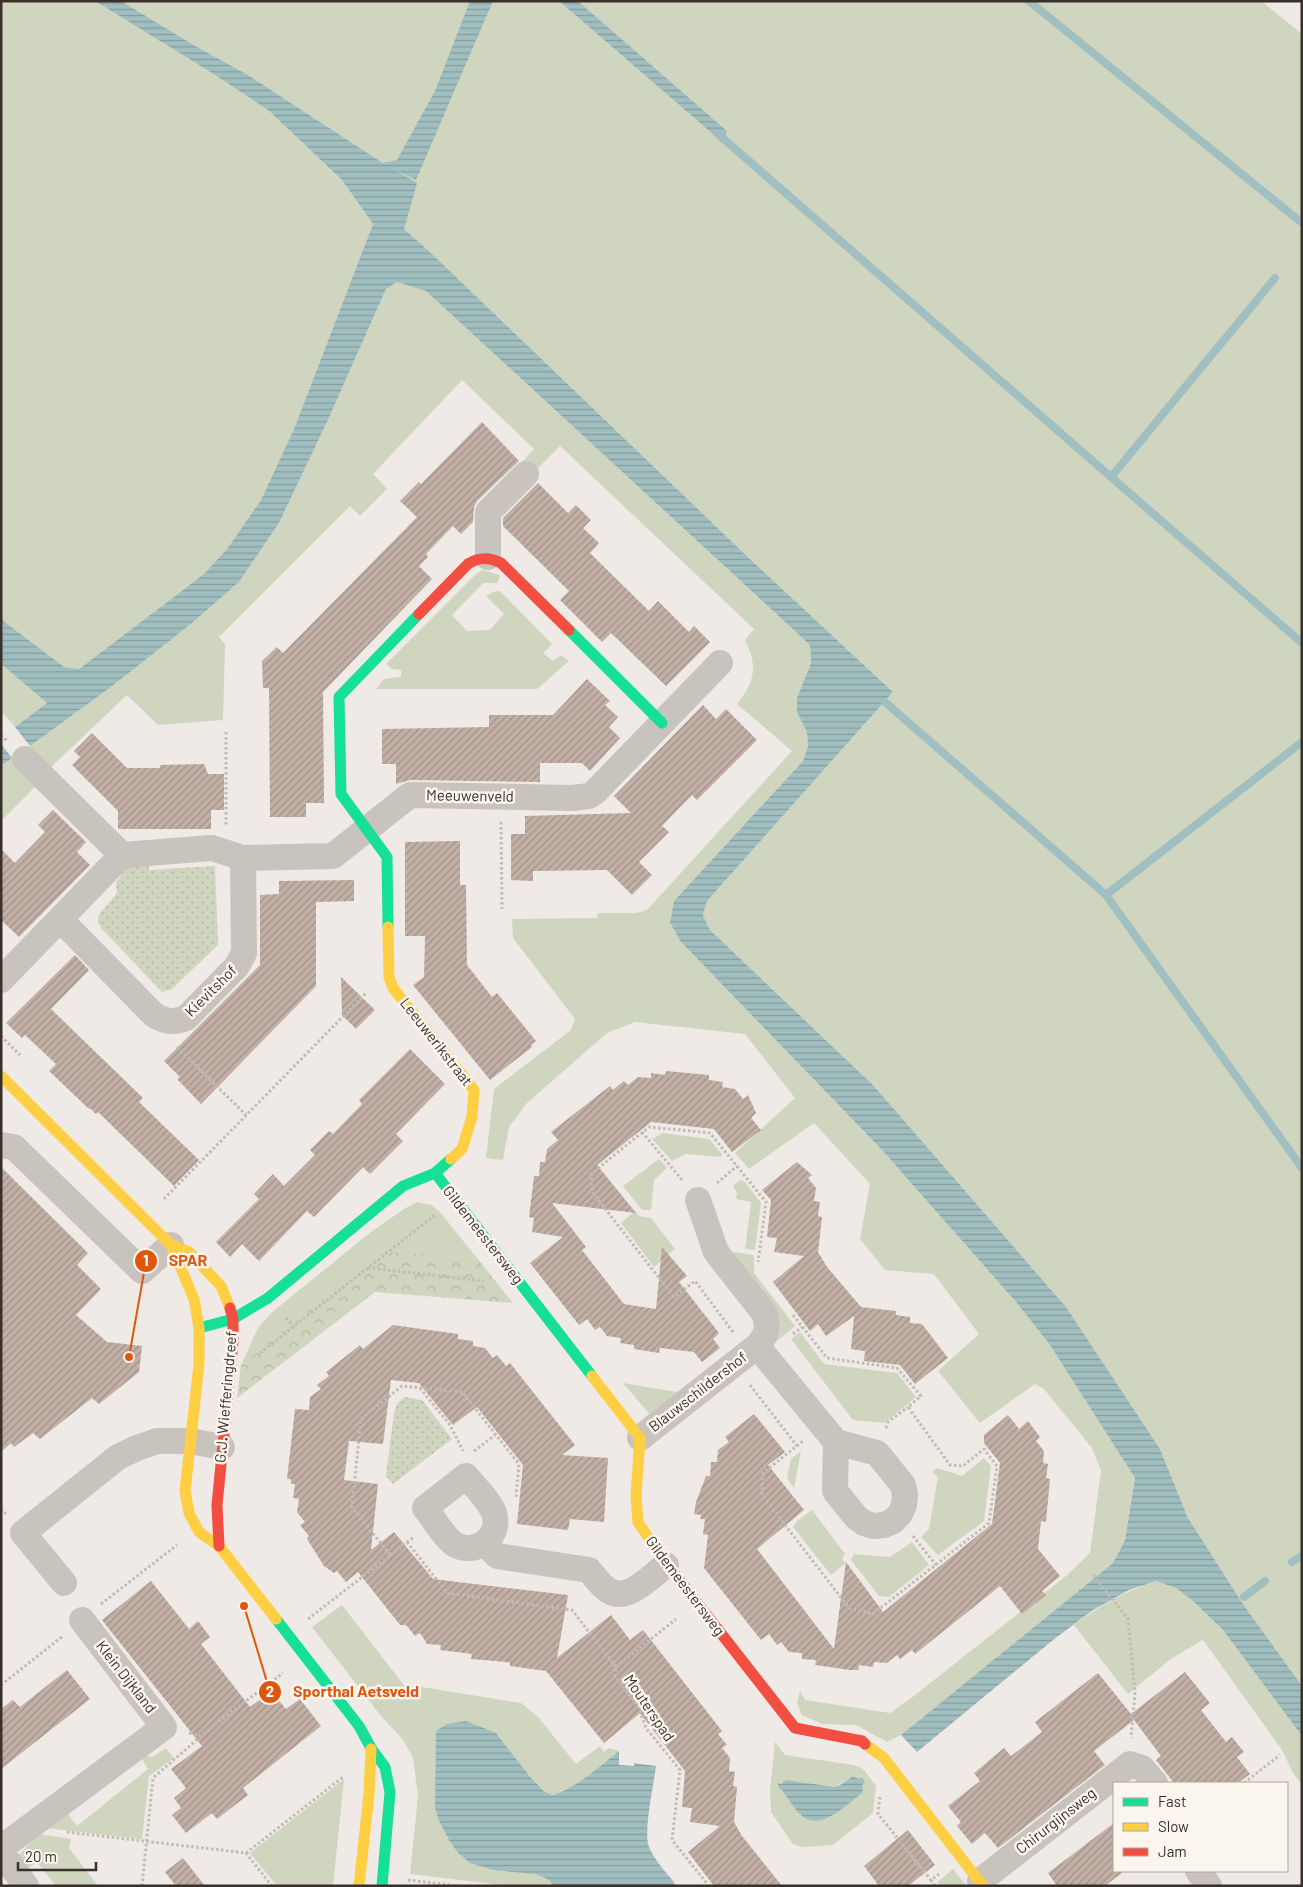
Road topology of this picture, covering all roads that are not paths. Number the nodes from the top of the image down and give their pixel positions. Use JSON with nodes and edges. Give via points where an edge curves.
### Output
{"nodes":[{"id":1,"x":526,"y":474,"type":"dead end"},
{"id":2,"x":488,"y":557,"type":"junction"},
{"id":3,"x":720,"y":663,"type":"dead end"},
{"id":4,"x":662,"y":723,"type":"junction"},
{"id":5,"x":25,"y":759,"type":"dead end"},
{"id":6,"x":368,"y":830,"type":"junction"},
{"id":7,"x":122,"y":855,"type":"junction"},
{"id":8,"x":234,"y":855,"type":"junction"},
{"id":9,"x":60,"y":919,"type":"junction"},
{"id":10,"x":1,"y":980,"type":"edge"},
{"id":11,"x":1,"y":1076,"type":"edge"},
{"id":12,"x":1,"y":1145,"type":"edge"},
{"id":13,"x":435,"y":1173,"type":"junction"},
{"id":14,"x":698,"y":1200,"type":"road end"},
{"id":15,"x":171,"y":1245,"type":"junction"},
{"id":16,"x":233,"y":1319,"type":"junction"},
{"id":17,"x":199,"y":1328,"type":"junction"},
{"id":18,"x":757,"y":1346,"type":"junction"},
{"id":19,"x":640,"y":1438,"type":"junction"},
{"id":20,"x":190,"y":1441,"type":"junction"},
{"id":21,"x":836,"y":1442,"type":"junction"},
{"id":22,"x":222,"y":1447,"type":"junction"},
{"id":23,"x":485,"y":1543,"type":"junction"},
{"id":24,"x":219,"y":1546,"type":"junction"},
{"id":25,"x":666,"y":1565,"type":"junction"},
{"id":26,"x":64,"y":1583,"type":"dead end"},
{"id":27,"x":89,"y":1615,"type":"road end"},
{"id":28,"x":371,"y":1748,"type":"junction"},
{"id":29,"x":1154,"y":1782,"type":"edge"},
{"id":30,"x":1,"y":1848,"type":"edge"},
{"id":31,"x":1,"y":1852,"type":"edge"},
{"id":32,"x":1199,"y":1872,"type":"edge"},
{"id":33,"x":982,"y":1883,"type":"edge"},
{"id":34,"x":26,"y":1886,"type":"edge"},
{"id":35,"x":359,"y":1886,"type":"edge"},
{"id":36,"x":382,"y":1886,"type":"edge"},
{"id":37,"x":1209,"y":1886,"type":"edge"}],
"edges":[{"from":1,"to":2,"type":"street","via":[[488,512]]},
{"from":2,"to":4,"type":"street","via":[[501,563]]},
{"from":2,"to":6,"type":"street","via":[[468,564],[340,697],[341,794]]},
{"from":3,"to":4,"type":"street","name":"Meeuwenveld"},
{"from":4,"to":6,"type":"street","name":"Meeuwenveld","via":[[589,796],[410,795]]},
{"from":5,"to":7,"type":"street"},
{"from":6,"to":8,"type":"street","via":[[333,856]]},
{"from":6,"to":13,"type":"street","name":"Leeuwerikstraat","via":[[387,857],[388,971],[393,988],[474,1090],[472,1117],[462,1149]]},
{"from":7,"to":8,"type":"street","via":[[212,848]]},
{"from":7,"to":9,"type":"street"},
{"from":8,"to":9,"type":"street","name":"Kievitshof","via":[[244,953],[186,1018],[178,1021],[161,1020],[154,1015]]},
{"from":9,"to":10,"type":"street"},
{"from":11,"to":15,"type":"street","name":"G.J. Wiefferingdreef"},
{"from":12,"to":15,"type":"street","via":[[14,1147],[142,1271]]},
{"from":13,"to":16,"type":"street","name":"Leeuwerikstraat","via":[[403,1186],[268,1298]]},
{"from":13,"to":19,"type":"street","name":"Gildemeestersweg"},
{"from":14,"to":18,"type":"street","name":"Blauwschildershof","via":[[716,1252],[767,1320],[765,1336]]},
{"from":15,"to":16,"type":"street","name":"G.J. Wiefferingdreef","via":[[189,1252],[222,1286]]},
{"from":15,"to":17,"type":"street","name":"G.J. Wiefferingdreef","via":[[194,1298]]},
{"from":16,"to":17,"type":"street","name":"Leeuwerikstraat"},
{"from":16,"to":22,"type":"street","name":"G.J. Wiefferingdreef"},
{"from":17,"to":20,"type":"street","name":"G.J. Wiefferingdreef","via":[[199,1364]]},
{"from":18,"to":19,"type":"street","name":"Blauwschildershof"},
{"from":18,"to":21,"type":"street","name":"Blauwschildershof"},
{"from":19,"to":25,"type":"street","name":"Gildemeestersweg","via":[[636,1495],[638,1522]]},
{"from":20,"to":22,"type":"street"},
{"from":20,"to":24,"type":"street","name":"G.J. Wiefferingdreef","via":[[185,1491],[189,1513],[199,1532]]},
{"from":20,"to":26,"type":"street","via":[[157,1441],[118,1457],[23,1533]]},
{"from":21,"to":21,"type":"street","via":[[877,1453],[903,1485],[904,1505],[893,1521],[874,1526],[864,1523],[835,1491]]},
{"from":22,"to":24,"type":"street","name":"G.J. Wiefferingdreef","via":[[217,1505]]},
{"from":23,"to":23,"type":"street","via":[[494,1530],[494,1513],[466,1476],[425,1508],[454,1544],[470,1548]]},
{"from":23,"to":25,"type":"street","via":[[497,1556],[589,1570],[604,1588],[618,1594],[633,1591]]},
{"from":24,"to":28,"type":"street","name":"G.J. Wiefferingdreef","via":[[359,1726]]},
{"from":25,"to":33,"type":"street","name":"Gildemeestersweg","via":[[795,1728],[862,1741],[884,1758]]},
{"from":27,"to":30,"type":"street","name":"Klein Dijkland","via":[[164,1727]]},
{"from":28,"to":35,"type":"street"},
{"from":28,"to":36,"type":"street","name":"G.J. Wiefferingdreef","via":[[385,1767],[390,1792]]},
{"from":29,"to":33,"type":"street","name":"Chirurgijnsweg","via":[[1142,1768],[1130,1764]]},
{"from":31,"to":34,"type":"street"},
{"from":32,"to":37,"type":"street"}]}
